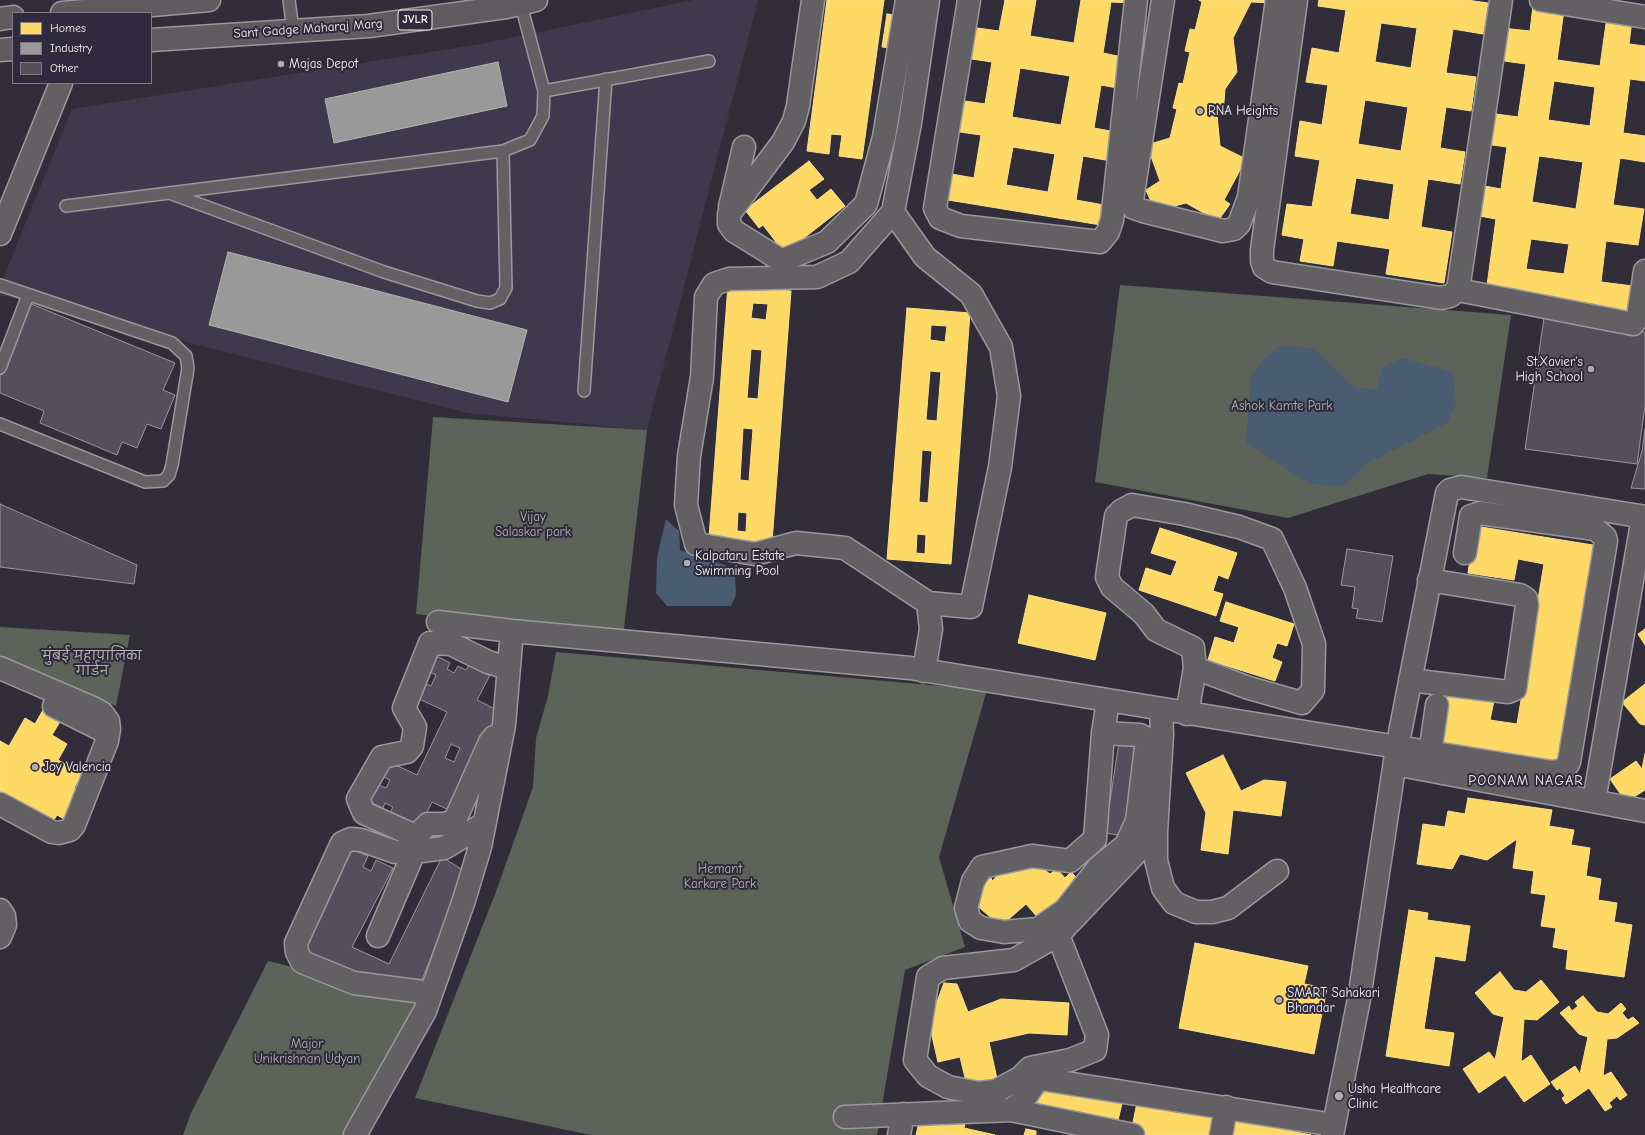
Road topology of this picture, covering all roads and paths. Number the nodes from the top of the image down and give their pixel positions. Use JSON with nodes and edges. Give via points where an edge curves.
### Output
{"nodes":[{"id":1,"x":202,"y":0,"type":"edge"},
{"id":2,"x":289,"y":0,"type":"edge"},
{"id":3,"x":814,"y":0,"type":"edge"},
{"id":4,"x":907,"y":0,"type":"edge"},
{"id":5,"x":928,"y":0,"type":"edge"},
{"id":6,"x":969,"y":0,"type":"edge"},
{"id":7,"x":1136,"y":0,"type":"edge"},
{"id":8,"x":1163,"y":0,"type":"edge"},
{"id":9,"x":1277,"y":0,"type":"edge"},
{"id":10,"x":1296,"y":0,"type":"edge"},
{"id":11,"x":1501,"y":0,"type":"edge"},
{"id":12,"x":1541,"y":0,"type":"edge"},
{"id":13,"x":525,"y":1,"type":"edge"},
{"id":14,"x":170,"y":2,"type":"edge"},
{"id":15,"x":72,"y":12,"type":"edge"},
{"id":16,"x":12,"y":17,"type":"edge"},
{"id":17,"x":1645,"y":17,"type":"edge"},
{"id":18,"x":0,"y":19,"type":"edge"},
{"id":19,"x":293,"y":30,"type":"junction"},
{"id":20,"x":152,"y":40,"type":"edge"},
{"id":21,"x":12,"y":49,"type":"edge"},
{"id":22,"x":0,"y":50,"type":"edge"},
{"id":23,"x":709,"y":61,"type":"dead end"},
{"id":24,"x":606,"y":80,"type":"junction"},
{"id":25,"x":61,"y":84,"type":"edge"},
{"id":26,"x":544,"y":91,"type":"junction"},
{"id":27,"x":744,"y":147,"type":"dead end"},
{"id":28,"x":503,"y":151,"type":"junction"},
{"id":29,"x":169,"y":193,"type":"junction"},
{"id":30,"x":66,"y":206,"type":"dead end"},
{"id":31,"x":893,"y":212,"type":"junction"},
{"id":32,"x":729,"y":214,"type":"junction"},
{"id":33,"x":0,"y":234,"type":"edge"},
{"id":34,"x":1645,"y":271,"type":"edge"},
{"id":35,"x":0,"y":285,"type":"edge"},
{"id":36,"x":1458,"y":290,"type":"junction"},
{"id":37,"x":28,"y":295,"type":"junction"},
{"id":38,"x":0,"y":368,"type":"edge"},
{"id":39,"x":584,"y":391,"type":"dead end"},
{"id":40,"x":0,"y":424,"type":"edge"},
{"id":41,"x":1644,"y":517,"type":"edge"},
{"id":42,"x":1465,"y":553,"type":"dead end"},
{"id":43,"x":1429,"y":580,"type":"junction"},
{"id":44,"x":928,"y":603,"type":"junction"},
{"id":45,"x":438,"y":622,"type":"dead end"},
{"id":46,"x":512,"y":631,"type":"junction"},
{"id":47,"x":0,"y":668,"type":"edge"},
{"id":48,"x":508,"y":668,"type":"junction"},
{"id":49,"x":1195,"y":668,"type":"junction"},
{"id":50,"x":924,"y":671,"type":"junction"},
{"id":51,"x":0,"y":679,"type":"edge"},
{"id":52,"x":1410,"y":680,"type":"junction"},
{"id":53,"x":1108,"y":701,"type":"junction"},
{"id":54,"x":1437,"y":705,"type":"dead end"},
{"id":55,"x":1160,"y":709,"type":"junction"},
{"id":56,"x":1187,"y":714,"type":"junction"},
{"id":57,"x":504,"y":724,"type":"junction"},
{"id":58,"x":108,"y":733,"type":"junction"},
{"id":59,"x":1103,"y":733,"type":"junction"},
{"id":60,"x":1430,"y":753,"type":"junction"},
{"id":61,"x":1396,"y":756,"type":"junction"},
{"id":62,"x":1594,"y":801,"type":"junction"},
{"id":63,"x":0,"y":804,"type":"edge"},
{"id":64,"x":1645,"y":811,"type":"edge"},
{"id":65,"x":484,"y":824,"type":"junction"},
{"id":66,"x":1156,"y":832,"type":"junction"},
{"id":67,"x":414,"y":852,"type":"junction"},
{"id":68,"x":1277,"y":871,"type":"dead end"},
{"id":69,"x":0,"y":910,"type":"edge"},
{"id":70,"x":1058,"y":935,"type":"junction"},
{"id":71,"x":378,"y":936,"type":"dead end"},
{"id":72,"x":0,"y":937,"type":"edge"},
{"id":73,"x":431,"y":993,"type":"junction"},
{"id":74,"x":1226,"y":1107,"type":"junction"},
{"id":75,"x":1012,"y":1110,"type":"junction"},
{"id":76,"x":846,"y":1117,"type":"dead end"},
{"id":77,"x":901,"y":1125,"type":"edge"},
{"id":78,"x":1065,"y":1128,"type":"edge"},
{"id":79,"x":1324,"y":1129,"type":"edge"},
{"id":80,"x":355,"y":1135,"type":"edge"},
{"id":81,"x":1133,"y":1135,"type":"edge"},
{"id":82,"x":1222,"y":1135,"type":"edge"}],
"edges":[{"from":1,"to":14,"type":"main road"},
{"from":2,"to":19,"type":"lane"},
{"from":3,"to":32,"type":"street","via":[[794,121],[783,142]]},
{"from":4,"to":32,"type":"street","via":[[884,137],[866,204],[828,242],[786,259],[772,256],[734,231],[729,224]]},
{"from":5,"to":31,"type":"street","via":[[910,123]]},
{"from":6,"to":7,"type":"street","via":[[935,208],[940,218],[962,226],[1100,242],[1108,232],[1112,220]]},
{"from":8,"to":9,"type":"street","via":[[1132,200],[1134,208],[1223,231],[1234,229],[1239,224],[1249,198]]},
{"from":10,"to":36,"type":"street","via":[[1262,250],[1264,267],[1272,272],[1441,298],[1450,296]]},
{"from":11,"to":36,"type":"street"},
{"from":12,"to":17,"type":"street"},
{"from":13,"to":19,"type":"main road","name":"Sant Gadge Maharaj Marg","number":"JVLR","via":[[369,26]]},
{"from":13,"to":26,"type":"lane"},
{"from":14,"to":15,"type":"main road"},
{"from":16,"to":18,"type":"main road"},
{"from":19,"to":20,"type":"main road","name":"Sant Gadge Maharaj Marg","number":"JVLR"},
{"from":21,"to":22,"type":"main road"},
{"from":23,"to":24,"type":"lane"},
{"from":24,"to":26,"type":"lane"},
{"from":24,"to":39,"type":"lane"},
{"from":25,"to":33,"type":"street"},
{"from":26,"to":28,"type":"lane","via":[[543,116],[530,140]]},
{"from":27,"to":32,"type":"street"},
{"from":28,"to":29,"type":"lane"},
{"from":28,"to":29,"type":"lane","via":[[506,288],[500,299],[490,303],[384,272]]},
{"from":29,"to":30,"type":"lane"},
{"from":31,"to":44,"type":"street","via":[[925,257],[971,294],[1001,347],[1010,396],[1000,468],[971,607]]},
{"from":31,"to":44,"type":"street","via":[[849,262],[817,277],[728,279],[714,284],[706,297],[702,377],[689,456],[686,505],[696,544],[755,554],[796,543],[845,548]]},
{"from":34,"to":36,"type":"street","via":[[1638,317],[1633,324]]},
{"from":35,"to":37,"type":"lane"},
{"from":37,"to":38,"type":"lane"},
{"from":37,"to":40,"type":"lane","via":[[172,343],[186,356],[188,368],[169,475],[163,481],[145,482]]},
{"from":41,"to":43,"type":"street","via":[[1455,488],[1450,490],[1445,498]]},
{"from":41,"to":62,"type":"street"},
{"from":42,"to":60,"type":"street","via":[[1472,516],[1480,513],[1595,529],[1603,534],[1606,541],[1567,767],[1552,772]]},
{"from":43,"to":52,"type":"street"},
{"from":43,"to":52,"type":"street","via":[[1520,595],[1526,599],[1515,688],[1508,692]]},
{"from":44,"to":50,"type":"street","via":[[931,629]]},
{"from":45,"to":46,"type":"street"},
{"from":46,"to":48,"type":"street"},
{"from":46,"to":50,"type":"street"},
{"from":47,"to":58,"type":"street","via":[[102,713],[108,721]]},
{"from":48,"to":57,"type":"street"},
{"from":48,"to":57,"type":"street","via":[[488,662],[451,644],[430,643],[404,708],[414,727],[412,746],[407,752],[382,757],[358,799],[364,813],[413,835],[428,824],[446,824],[456,820],[490,742]]},
{"from":49,"to":49,"type":"street","via":[[1193,648],[1156,630],[1144,614],[1112,587],[1108,577],[1116,516],[1121,510],[1132,505],[1239,527],[1272,539],[1295,588],[1314,644],[1313,690],[1302,703],[1249,688]]},
{"from":49,"to":56,"type":"street"},
{"from":50,"to":53,"type":"street"},
{"from":51,"to":58,"type":"street"},
{"from":52,"to":61,"type":"street"},
{"from":53,"to":55,"type":"street"},
{"from":53,"to":59,"type":"street"},
{"from":54,"to":60,"type":"street"},
{"from":55,"to":56,"type":"street"},
{"from":55,"to":66,"type":"street","via":[[1162,735]]},
{"from":56,"to":61,"type":"street"},
{"from":57,"to":65,"type":"street"},
{"from":58,"to":63,"type":"street","via":[[70,830],[52,832]]},
{"from":59,"to":59,"type":"street","via":[[1095,839],[1070,861],[1032,856],[982,867],[973,881],[966,908],[970,921],[981,928],[1004,932],[1038,929],[1065,910],[1099,867],[1126,845],[1137,821],[1147,739],[1140,735]]},
{"from":60,"to":61,"type":"street"},
{"from":61,"to":62,"type":"street"},
{"from":61,"to":79,"type":"street","via":[[1358,999]]},
{"from":62,"to":64,"type":"street"},
{"from":65,"to":67,"type":"street","via":[[444,848]]},
{"from":65,"to":73,"type":"street","via":[[464,900]]},
{"from":66,"to":68,"type":"street","via":[[1156,860],[1162,888],[1174,903],[1196,912],[1228,908]]},
{"from":66,"to":70,"type":"street"},
{"from":67,"to":71,"type":"street"},
{"from":67,"to":73,"type":"street","via":[[394,852],[361,840],[351,839],[342,843],[296,943],[297,952],[302,962],[354,983]]},
{"from":69,"to":72,"type":"street","via":[[5,925]]},
{"from":70,"to":70,"type":"street","via":[[1014,960],[943,968],[928,977],[915,1060],[928,1076],[948,1087],[978,1093],[996,1091],[1020,1078],[1030,1068],[1070,1060],[1095,1050],[1097,1035]]},
{"from":73,"to":80,"type":"street","via":[[426,1012]]},
{"from":74,"to":75,"type":"street","via":[[1041,1079]]},
{"from":74,"to":79,"type":"street"},
{"from":74,"to":82,"type":"street"},
{"from":75,"to":77,"type":"street"},
{"from":75,"to":78,"type":"street"},
{"from":76,"to":77,"type":"street"},
{"from":78,"to":81,"type":"street"}]}
